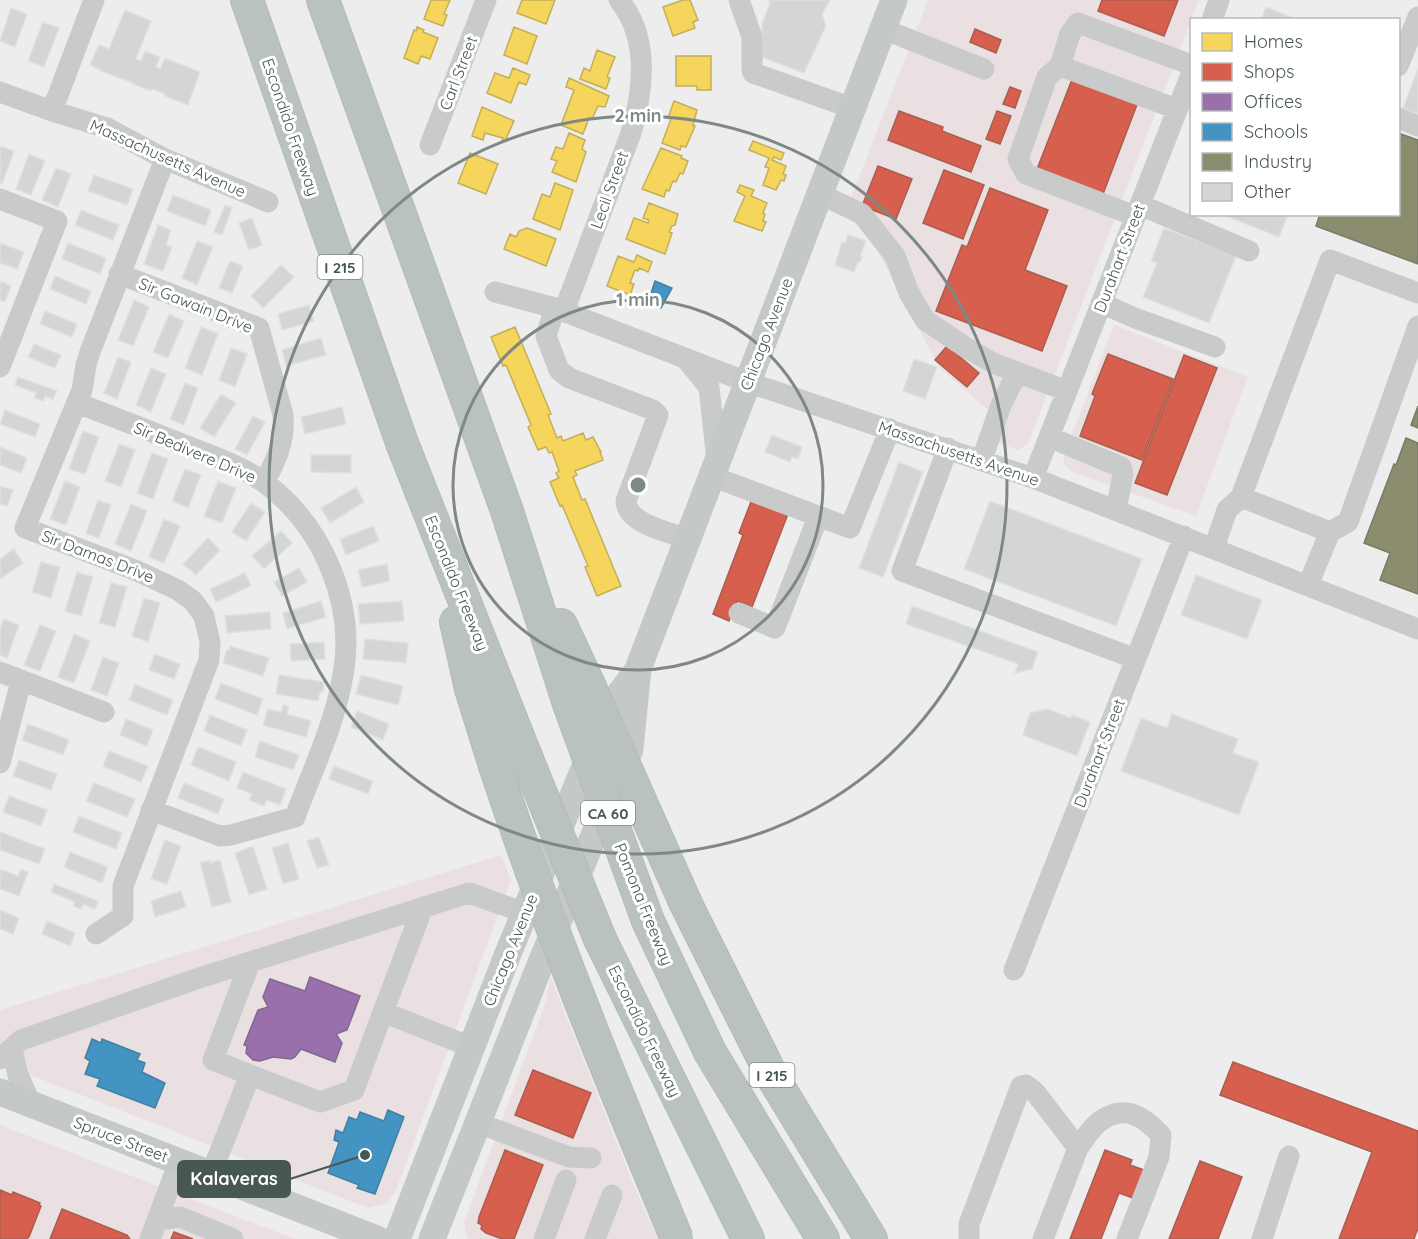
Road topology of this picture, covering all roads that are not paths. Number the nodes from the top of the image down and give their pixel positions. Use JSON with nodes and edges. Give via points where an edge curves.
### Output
{"nodes":[{"id":1,"x":247,"y":0,"type":"edge"},
{"id":2,"x":323,"y":0,"type":"edge"},
{"id":3,"x":486,"y":0,"type":"edge"},
{"id":4,"x":619,"y":0,"type":"edge"},
{"id":5,"x":739,"y":0,"type":"edge"},
{"id":6,"x":894,"y":0,"type":"edge"},
{"id":7,"x":1219,"y":0,"type":"edge"},
{"id":8,"x":88,"y":2,"type":"edge"},
{"id":9,"x":1418,"y":17,"type":"edge"},
{"id":10,"x":1213,"y":18,"type":"edge"},
{"id":11,"x":883,"y":29,"type":"junction"},
{"id":12,"x":1400,"y":61,"type":"edge"},
{"id":13,"x":1190,"y":65,"type":"edge"},
{"id":14,"x":1060,"y":66,"type":"junction"},
{"id":15,"x":984,"y":69,"type":"dead end"},
{"id":16,"x":1190,"y":75,"type":"edge"},
{"id":17,"x":0,"y":92,"type":"edge"},
{"id":18,"x":852,"y":108,"type":"junction"},
{"id":19,"x":1177,"y":109,"type":"junction"},
{"id":20,"x":52,"y":111,"type":"junction"},
{"id":21,"x":1400,"y":119,"type":"edge"},
{"id":22,"x":1418,"y":126,"type":"edge"},
{"id":23,"x":430,"y":145,"type":"dead end"},
{"id":24,"x":165,"y":159,"type":"junction"},
{"id":25,"x":820,"y":194,"type":"junction"},
{"id":26,"x":0,"y":199,"type":"edge"},
{"id":27,"x":268,"y":202,"type":"dead end"},
{"id":28,"x":1137,"y":210,"type":"junction"},
{"id":29,"x":1249,"y":251,"type":"dead end"},
{"id":30,"x":119,"y":274,"type":"junction"},
{"id":31,"x":495,"y":292,"type":"dead end"},
{"id":32,"x":1418,"y":293,"type":"edge"},
{"id":33,"x":1101,"y":303,"type":"junction"},
{"id":34,"x":560,"y":310,"type":"junction"},
{"id":35,"x":1418,"y":326,"type":"edge"},
{"id":36,"x":1215,"y":347,"type":"dead end"},
{"id":37,"x":686,"y":359,"type":"junction"},
{"id":38,"x":0,"y":367,"type":"edge"},
{"id":39,"x":1017,"y":373,"type":"junction"},
{"id":40,"x":747,"y":382,"type":"junction"},
{"id":41,"x":1067,"y":391,"type":"junction"},
{"id":42,"x":77,"y":402,"type":"junction"},
{"id":43,"x":890,"y":429,"type":"junction"},
{"id":44,"x":1049,"y":437,"type":"junction"},
{"id":45,"x":948,"y":448,"type":"junction"},
{"id":46,"x":982,"y":459,"type":"junction"},
{"id":47,"x":714,"y":469,"type":"junction"},
{"id":48,"x":1033,"y":478,"type":"junction"},
{"id":49,"x":264,"y":482,"type":"junction"},
{"id":50,"x":1241,"y":498,"type":"junction"},
{"id":51,"x":1116,"y":510,"type":"junction"},
{"id":52,"x":818,"y":517,"type":"junction"},
{"id":53,"x":1330,"y":532,"type":"junction"},
{"id":54,"x":438,"y":533,"type":"junction"},
{"id":55,"x":1184,"y":536,"type":"junction"},
{"id":56,"x":687,"y":539,"type":"junction"},
{"id":57,"x":1214,"y":548,"type":"junction"},
{"id":58,"x":1308,"y":585,"type":"junction"},
{"id":59,"x":739,"y":613,"type":"dead end"},
{"id":60,"x":1418,"y":629,"type":"edge"},
{"id":61,"x":1136,"y":659,"type":"junction"},
{"id":62,"x":638,"y":669,"type":"junction"},
{"id":63,"x":0,"y":672,"type":"edge"},
{"id":64,"x":21,"y":681,"type":"junction"},
{"id":65,"x":579,"y":695,"type":"junction"},
{"id":66,"x":104,"y":711,"type":"dead end"},
{"id":67,"x":0,"y":762,"type":"edge"},
{"id":68,"x":151,"y":810,"type":"junction"},
{"id":69,"x":423,"y":907,"type":"junction"},
{"id":70,"x":525,"y":913,"type":"junction"},
{"id":71,"x":96,"y":934,"type":"dead end"},
{"id":72,"x":250,"y":962,"type":"junction"},
{"id":73,"x":1014,"y":970,"type":"dead end"},
{"id":74,"x":383,"y":1012,"type":"junction"},
{"id":75,"x":471,"y":1047,"type":"junction"},
{"id":76,"x":6,"y":1054,"type":"edge"},
{"id":77,"x":250,"y":1075,"type":"junction"},
{"id":78,"x":0,"y":1092,"type":"edge"},
{"id":79,"x":31,"y":1104,"type":"junction"},
{"id":80,"x":478,"y":1123,"type":"junction"},
{"id":81,"x":1078,"y":1148,"type":"junction"},
{"id":82,"x":704,"y":1151,"type":"junction"},
{"id":83,"x":1289,"y":1156,"type":"dead end"},
{"id":84,"x":591,"y":1158,"type":"dead end"},
{"id":85,"x":179,"y":1162,"type":"junction"},
{"id":86,"x":211,"y":1174,"type":"junction"},
{"id":87,"x":566,"y":1180,"type":"dead end"},
{"id":88,"x":612,"y":1195,"type":"dead end"},
{"id":89,"x":154,"y":1229,"type":"edge"},
{"id":90,"x":233,"y":1239,"type":"edge"},
{"id":91,"x":376,"y":1239,"type":"edge"},
{"id":92,"x":397,"y":1239,"type":"edge"},
{"id":93,"x":432,"y":1239,"type":"edge"},
{"id":94,"x":544,"y":1239,"type":"edge"},
{"id":95,"x":595,"y":1239,"type":"edge"},
{"id":96,"x":677,"y":1239,"type":"edge"},
{"id":97,"x":748,"y":1239,"type":"edge"},
{"id":98,"x":763,"y":1239,"type":"edge"},
{"id":99,"x":823,"y":1239,"type":"edge"},
{"id":100,"x":872,"y":1239,"type":"edge"},
{"id":101,"x":969,"y":1239,"type":"edge"},
{"id":102,"x":1043,"y":1239,"type":"edge"},
{"id":103,"x":1127,"y":1239,"type":"edge"},
{"id":104,"x":1262,"y":1239,"type":"edge"}],
"edges":[{"from":1,"to":54,"type":"highway","name":"Escondido Freeway","number":"I 215","via":[[402,443]]},
{"from":2,"to":65,"type":"highway","name":"Pomona Freeway","number":"CA 60","via":[[507,511]]},
{"from":3,"to":23,"type":"street","name":"Carl Street"},
{"from":4,"to":34,"type":"street","name":"Lecil Street","via":[[630,14],[642,56],[639,105]]},
{"from":5,"to":18,"type":"street","via":[[752,37],[753,73]]},
{"from":6,"to":11,"type":"main road","name":"Chicago Avenue"},
{"from":7,"to":10,"type":"street"},
{"from":8,"to":20,"type":"street"},
{"from":9,"to":12,"type":"street"},
{"from":11,"to":15,"type":"street"},
{"from":11,"to":18,"type":"main road","name":"Chicago Avenue"},
{"from":13,"to":14,"type":"street","via":[[1078,23],[1070,34]]},
{"from":14,"to":19,"type":"street"},
{"from":14,"to":28,"type":"street","via":[[1047,77],[1018,159],[1026,174]]},
{"from":16,"to":19,"type":"street","name":"Durahart Street"},
{"from":17,"to":20,"type":"street","name":"Massachusetts Avenue"},
{"from":18,"to":25,"type":"main road","name":"Chicago Avenue"},
{"from":19,"to":28,"type":"street","name":"Durahart Street"},
{"from":20,"to":24,"type":"street","name":"Massachusetts Avenue","via":[[107,128]]},
{"from":21,"to":22,"type":"street"},
{"from":24,"to":27,"type":"street","name":"Massachusetts Avenue"},
{"from":24,"to":30,"type":"street","name":"Sir Damas Drive"},
{"from":25,"to":39,"type":"street","via":[[862,214],[895,256],[909,293],[925,320],[993,363]]},
{"from":25,"to":40,"type":"main road","name":"Chicago Avenue"},
{"from":26,"to":38,"type":"street","via":[[57,221]]},
{"from":28,"to":29,"type":"street"},
{"from":28,"to":33,"type":"street","name":"Durahart Street"},
{"from":30,"to":42,"type":"street","name":"Sir Damas Drive","via":[[90,352]]},
{"from":30,"to":49,"type":"street","name":"Sir Gawain Drive","via":[[259,328],[284,427],[280,451]]},
{"from":31,"to":34,"type":"street","name":"Massachusetts Avenue"},
{"from":32,"to":50,"type":"street","via":[[1330,260]]},
{"from":33,"to":36,"type":"street"},
{"from":33,"to":41,"type":"street","name":"Durahart Street"},
{"from":34,"to":37,"type":"street","name":"Massachusetts Avenue"},
{"from":34,"to":56,"type":"street","name":"Lecil Street","via":[[546,336],[559,370],[569,378],[658,415],[626,508],[635,519]]},
{"from":35,"to":53,"type":"street","via":[[1348,522]]},
{"from":37,"to":40,"type":"street","name":"Massachusetts Avenue"},
{"from":37,"to":47,"type":"street","via":[[709,387]]},
{"from":39,"to":41,"type":"street"},
{"from":39,"to":46,"type":"street"},
{"from":40,"to":43,"type":"street","name":"Massachusetts Avenue"},
{"from":40,"to":47,"type":"main road","name":"Chicago Avenue"},
{"from":41,"to":44,"type":"street","name":"Durahart Street"},
{"from":42,"to":49,"type":"street","name":"Sir Bedivere Drive","via":[[219,459]]},
{"from":42,"to":68,"type":"street","name":"Sir Damas Drive","via":[[25,528],[178,590],[193,602],[208,626],[209,660]]},
{"from":43,"to":45,"type":"street","name":"Massachusetts Avenue"},
{"from":43,"to":52,"type":"street","via":[[851,527]]},
{"from":44,"to":48,"type":"street","name":"Durahart Street"},
{"from":44,"to":51,"type":"street","via":[[1121,467]]},
{"from":45,"to":46,"type":"street","name":"Massachusetts Avenue"},
{"from":45,"to":61,"type":"street","via":[[902,571]]},
{"from":46,"to":48,"type":"street","name":"Massachusetts Avenue"},
{"from":47,"to":52,"type":"street"},
{"from":47,"to":56,"type":"main road","name":"Chicago Avenue"},
{"from":48,"to":51,"type":"street","name":"Massachusetts Avenue"},
{"from":49,"to":68,"type":"street","name":"Sir Bedivere Drive","via":[[304,522],[338,587],[346,648],[332,720],[295,817],[220,836]]},
{"from":50,"to":53,"type":"street"},
{"from":50,"to":57,"type":"street","via":[[1227,510]]},
{"from":51,"to":55,"type":"street","name":"Massachusetts Avenue"},
{"from":52,"to":59,"type":"street","via":[[775,628]]},
{"from":53,"to":58,"type":"street"},
{"from":54,"to":82,"type":"highway","name":"Escondido Freeway","number":"I 215","bridge":true,"via":[[600,939]]},
{"from":54,"to":96,"type":"highway","bridge":true,"via":[[471,689],[540,899]]},
{"from":55,"to":57,"type":"street","name":"Massachusetts Avenue"},
{"from":55,"to":61,"type":"street","name":"Durahart Street"},
{"from":56,"to":62,"type":"main road","name":"Chicago Avenue"},
{"from":57,"to":58,"type":"street","name":"Massachusetts Avenue"},
{"from":58,"to":60,"type":"street","name":"Massachusetts Avenue"},
{"from":61,"to":73,"type":"street","name":"Durahart Street"},
{"from":62,"to":70,"type":"main road","name":"Chicago Avenue","via":[[609,708]]},
{"from":62,"to":80,"type":"main road","name":"Chicago Avenue","via":[[630,749]]},
{"from":63,"to":64,"type":"street"},
{"from":64,"to":66,"type":"street"},
{"from":64,"to":67,"type":"street"},
{"from":65,"to":99,"type":"highway","name":"Pomona Freeway","number":"CA 60","bridge":true,"via":[[648,921],[710,1052]]},
{"from":65,"to":100,"type":"highway","number":"I 215","bridge":true,"via":[[772,1076]]},
{"from":68,"to":71,"type":"street","name":"Sir Damas Drive","via":[[123,886],[123,916]]},
{"from":69,"to":70,"type":"street","via":[[469,892]]},
{"from":69,"to":72,"type":"street"},
{"from":69,"to":74,"type":"street"},
{"from":70,"to":75,"type":"main road","name":"Chicago Avenue"},
{"from":72,"to":76,"type":"street","via":[[21,1040]]},
{"from":72,"to":77,"type":"street","via":[[213,1060]]},
{"from":74,"to":75,"type":"street"},
{"from":74,"to":77,"type":"street","via":[[354,1090],[320,1102]]},
{"from":75,"to":92,"type":"main road","name":"Chicago Avenue"},
{"from":76,"to":79,"type":"street"},
{"from":77,"to":86,"type":"street"},
{"from":78,"to":79,"type":"main road","name":"Spruce Street"},
{"from":79,"to":85,"type":"main road","name":"Spruce Street"},
{"from":80,"to":84,"type":"street","via":[[569,1157]]},
{"from":80,"to":93,"type":"main road","name":"Chicago Avenue"},
{"from":81,"to":101,"type":"street","via":[[1035,1092],[1021,1086],[969,1224]]},
{"from":81,"to":102,"type":"street"},
{"from":81,"to":103,"type":"street","via":[[1098,1122],[1112,1115],[1131,1113],[1146,1120],[1161,1136],[1159,1157]]},
{"from":82,"to":97,"type":"highway","number":"I 215"},
{"from":82,"to":98,"type":"highway"},
{"from":83,"to":104,"type":"street"},
{"from":85,"to":86,"type":"main road","name":"Spruce Street"},
{"from":85,"to":89,"type":"street"},
{"from":86,"to":91,"type":"main road","name":"Spruce Street"},
{"from":87,"to":94,"type":"street"},
{"from":88,"to":95,"type":"street"},
{"from":89,"to":90,"type":"street","via":[[180,1217]]}]}
